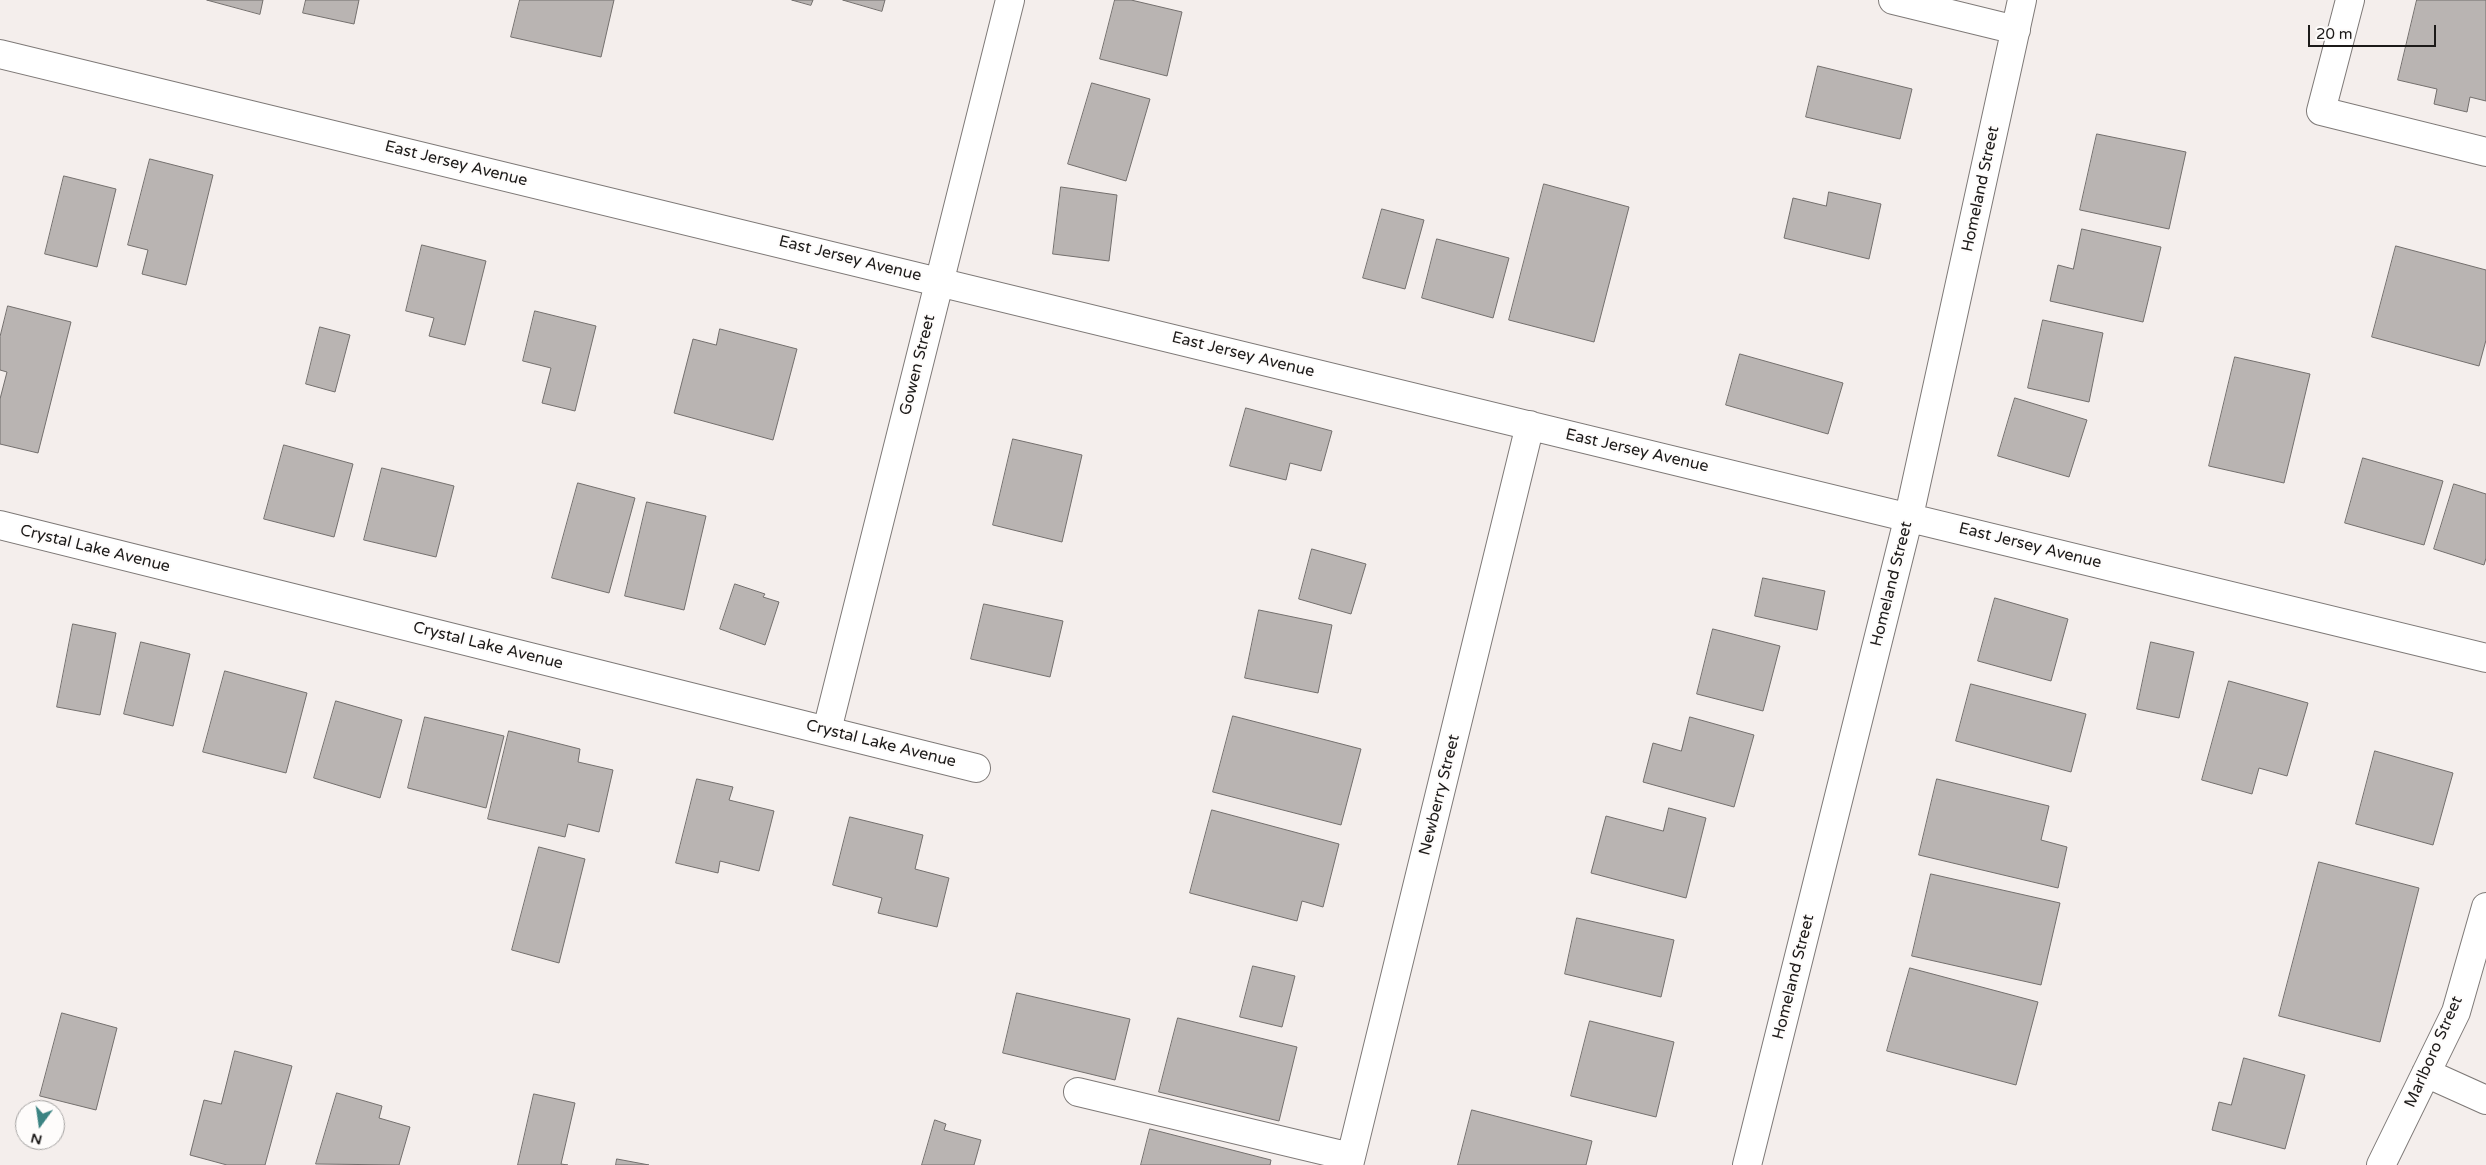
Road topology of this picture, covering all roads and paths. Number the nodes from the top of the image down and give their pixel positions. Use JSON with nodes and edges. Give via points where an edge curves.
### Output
{"nodes":[{"id":1,"x":1010,"y":0,"type":"edge"},
{"id":2,"x":1893,"y":0,"type":"edge"},
{"id":3,"x":2022,"y":0,"type":"edge"},
{"id":4,"x":2350,"y":0,"type":"edge"},
{"id":5,"x":2016,"y":30,"type":"junction"},
{"id":6,"x":0,"y":54,"type":"edge"},
{"id":7,"x":2486,"y":152,"type":"edge"},
{"id":8,"x":939,"y":281,"type":"junction"},
{"id":9,"x":1530,"y":425,"type":"junction"},
{"id":10,"x":1909,"y":516,"type":"junction"},
{"id":11,"x":0,"y":525,"type":"edge"},
{"id":12,"x":2486,"y":658,"type":"edge"},
{"id":13,"x":827,"y":730,"type":"junction"},
{"id":14,"x":976,"y":768,"type":"dead end"},
{"id":15,"x":2486,"y":907,"type":"edge"},
{"id":16,"x":2426,"y":1073,"type":"junction"},
{"id":17,"x":1078,"y":1092,"type":"dead end"},
{"id":18,"x":2486,"y":1100,"type":"edge"},
{"id":19,"x":1350,"y":1161,"type":"edge"},
{"id":20,"x":1748,"y":1165,"type":"edge"},
{"id":21,"x":2382,"y":1165,"type":"edge"}],
"edges":[{"from":1,"to":8,"type":"street","name":"Gowen Street"},
{"from":2,"to":5,"type":"street"},
{"from":3,"to":5,"type":"street","name":"Homeland Street"},
{"from":4,"to":7,"type":"street","via":[[2321,111]]},
{"from":5,"to":10,"type":"street","name":"Homeland Street"},
{"from":6,"to":8,"type":"street","name":"East Jersey Avenue"},
{"from":8,"to":9,"type":"street","name":"East Jersey Avenue"},
{"from":8,"to":13,"type":"street","name":"Gowen Street"},
{"from":9,"to":10,"type":"street","name":"East Jersey Avenue"},
{"from":9,"to":19,"type":"street","name":"Newberry Street"},
{"from":10,"to":12,"type":"street","name":"East Jersey Avenue"},
{"from":10,"to":20,"type":"street","name":"Homeland Street"},
{"from":11,"to":13,"type":"street","name":"Crystal Lake Avenue"},
{"from":13,"to":14,"type":"street","name":"Crystal Lake Avenue"},
{"from":15,"to":16,"type":"street","name":"Marlboro Street","via":[[2456,1012]]},
{"from":16,"to":18,"type":"street"},
{"from":16,"to":21,"type":"street","name":"Marlboro Street"},
{"from":17,"to":19,"type":"street"}]}
